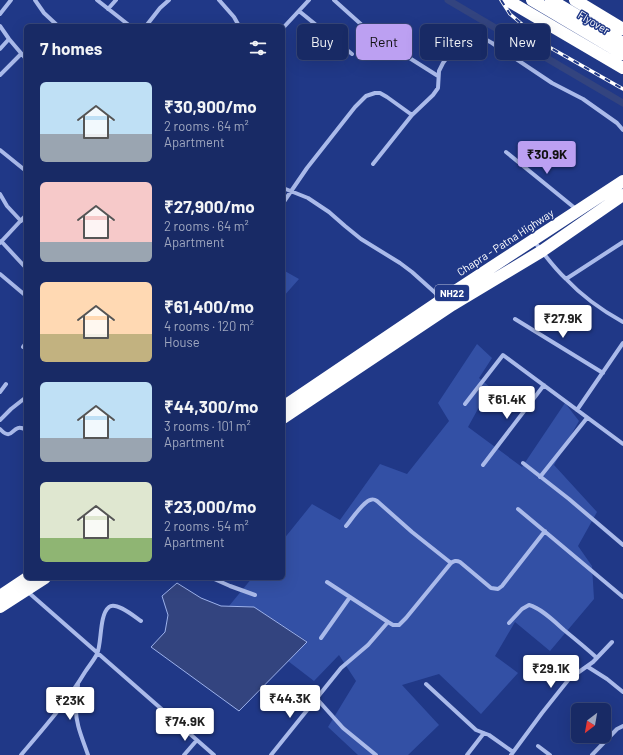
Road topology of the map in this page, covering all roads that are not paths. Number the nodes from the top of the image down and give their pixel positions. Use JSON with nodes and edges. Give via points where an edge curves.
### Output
{"nodes":[{"id":1,"x":12,"y":0,"type":"edge"},
{"id":2,"x":35,"y":0,"type":"edge"},
{"id":3,"x":96,"y":0,"type":"edge"},
{"id":4,"x":116,"y":0,"type":"edge"},
{"id":5,"x":169,"y":0,"type":"edge"},
{"id":6,"x":219,"y":0,"type":"edge"},
{"id":7,"x":309,"y":0,"type":"edge"},
{"id":8,"x":334,"y":0,"type":"edge"},
{"id":9,"x":507,"y":0,"type":"edge"},
{"id":10,"x":532,"y":0,"type":"edge"},
{"id":11,"x":551,"y":0,"type":"edge"},
{"id":12,"x":575,"y":0,"type":"edge"},
{"id":13,"x":108,"y":9,"type":"junction"},
{"id":14,"x":299,"y":11,"type":"junction"},
{"id":15,"x":0,"y":14,"type":"edge"},
{"id":16,"x":56,"y":24,"type":"edge"},
{"id":17,"x":127,"y":24,"type":"edge"},
{"id":18,"x":148,"y":24,"type":"edge"},
{"id":19,"x":238,"y":24,"type":"edge"},
{"id":20,"x":0,"y":26,"type":"edge"},
{"id":21,"x":285,"y":26,"type":"edge"},
{"id":22,"x":623,"y":28,"type":"edge"},
{"id":23,"x":9,"y":39,"type":"junction"},
{"id":24,"x":623,"y":43,"type":"edge"},
{"id":25,"x":0,"y":49,"type":"edge"},
{"id":26,"x":21,"y":54,"type":"junction"},
{"id":27,"x":352,"y":54,"type":"dead end"},
{"id":28,"x":623,"y":54,"type":"edge"},
{"id":29,"x":24,"y":57,"type":"edge"},
{"id":30,"x":623,"y":68,"type":"edge"},
{"id":31,"x":0,"y":75,"type":"edge"},
{"id":32,"x":438,"y":76,"type":"junction"},
{"id":33,"x":412,"y":115,"type":"junction"},
{"id":34,"x":623,"y":130,"type":"edge"},
{"id":35,"x":0,"y":150,"type":"edge"},
{"id":36,"x":506,"y":152,"type":"dead end"},
{"id":37,"x":373,"y":164,"type":"dead end"},
{"id":38,"x":24,"y":169,"type":"edge"},
{"id":39,"x":623,"y":181,"type":"edge"},
{"id":40,"x":285,"y":189,"type":"edge"},
{"id":41,"x":291,"y":191,"type":"junction"},
{"id":42,"x":0,"y":194,"type":"edge"},
{"id":43,"x":623,"y":195,"type":"edge"},
{"id":44,"x":285,"y":200,"type":"edge"},
{"id":45,"x":578,"y":210,"type":"junction"},
{"id":46,"x":24,"y":217,"type":"edge"},
{"id":47,"x":21,"y":221,"type":"junction"},
{"id":48,"x":533,"y":240,"type":"junction"},
{"id":49,"x":1,"y":242,"type":"edge"},
{"id":50,"x":623,"y":242,"type":"edge"},
{"id":51,"x":542,"y":251,"type":"junction"},
{"id":52,"x":24,"y":266,"type":"edge"},
{"id":53,"x":0,"y":274,"type":"edge"},
{"id":54,"x":566,"y":279,"type":"junction"},
{"id":55,"x":24,"y":294,"type":"edge"},
{"id":56,"x":443,"y":299,"type":"junction"},
{"id":57,"x":514,"y":319,"type":"dead end"},
{"id":58,"x":623,"y":322,"type":"edge"},
{"id":59,"x":623,"y":343,"type":"edge"},
{"id":60,"x":603,"y":373,"type":"junction"},
{"id":61,"x":6,"y":384,"type":"dead end"},
{"id":62,"x":544,"y":386,"type":"junction"},
{"id":63,"x":0,"y":392,"type":"edge"},
{"id":64,"x":24,"y":399,"type":"edge"},
{"id":65,"x":465,"y":404,"type":"dead end"},
{"id":66,"x":285,"y":406,"type":"edge"},
{"id":67,"x":577,"y":410,"type":"junction"},
{"id":68,"x":285,"y":417,"type":"edge"},
{"id":69,"x":587,"y":418,"type":"junction"},
{"id":70,"x":0,"y":420,"type":"edge"},
{"id":71,"x":24,"y":428,"type":"edge"},
{"id":72,"x":0,"y":430,"type":"edge"},
{"id":73,"x":623,"y":444,"type":"edge"},
{"id":74,"x":523,"y":463,"type":"dead end"},
{"id":75,"x":483,"y":465,"type":"dead end"},
{"id":76,"x":540,"y":477,"type":"junction"},
{"id":77,"x":518,"y":509,"type":"dead end"},
{"id":78,"x":346,"y":526,"type":"dead end"},
{"id":79,"x":545,"y":531,"type":"junction"},
{"id":80,"x":623,"y":546,"type":"edge"},
{"id":81,"x":451,"y":563,"type":"junction"},
{"id":82,"x":38,"y":580,"type":"edge"},
{"id":83,"x":216,"y":580,"type":"edge"},
{"id":84,"x":327,"y":582,"type":"dead end"},
{"id":85,"x":26,"y":584,"type":"edge"},
{"id":86,"x":254,"y":594,"type":"dead end"},
{"id":87,"x":0,"y":596,"type":"edge"},
{"id":88,"x":350,"y":597,"type":"junction"},
{"id":89,"x":623,"y":597,"type":"edge"},
{"id":90,"x":0,"y":607,"type":"edge"},
{"id":91,"x":141,"y":621,"type":"dead end"},
{"id":92,"x":388,"y":622,"type":"junction"},
{"id":93,"x":509,"y":623,"type":"dead end"},
{"id":94,"x":321,"y":638,"type":"dead end"},
{"id":95,"x":612,"y":642,"type":"dead end"},
{"id":96,"x":97,"y":653,"type":"junction"},
{"id":97,"x":597,"y":658,"type":"junction"},
{"id":98,"x":588,"y":666,"type":"junction"},
{"id":99,"x":78,"y":684,"type":"junction"},
{"id":100,"x":426,"y":684,"type":"dead end"},
{"id":101,"x":623,"y":692,"type":"edge"},
{"id":102,"x":317,"y":699,"type":"junction"},
{"id":103,"x":623,"y":726,"type":"edge"},
{"id":104,"x":484,"y":733,"type":"junction"},
{"id":105,"x":197,"y":740,"type":"junction"},
{"id":106,"x":538,"y":746,"type":"dead end"},
{"id":107,"x":512,"y":753,"type":"edge"},
{"id":108,"x":21,"y":755,"type":"edge"},
{"id":109,"x":88,"y":755,"type":"edge"},
{"id":110,"x":184,"y":755,"type":"edge"},
{"id":111,"x":214,"y":755,"type":"edge"},
{"id":112,"x":271,"y":755,"type":"edge"},
{"id":113,"x":376,"y":755,"type":"edge"},
{"id":114,"x":467,"y":755,"type":"edge"},
{"id":115,"x":550,"y":755,"type":"edge"},
{"id":116,"x":592,"y":755,"type":"edge"}],
"edges":[{"from":1,"to":15,"type":"street"},
{"from":2,"to":16,"type":"street"},
{"from":3,"to":13,"type":"street"},
{"from":4,"to":13,"type":"street"},
{"from":5,"to":18,"type":"street"},
{"from":6,"to":19,"type":"street"},
{"from":7,"to":14,"type":"street"},
{"from":8,"to":32,"type":"street","via":[[373,35]]},
{"from":9,"to":30,"type":"highway"},
{"from":10,"to":28,"type":"highway","name":"Flyover"},
{"from":11,"to":24,"type":"highway","name":"Flyover"},
{"from":12,"to":22,"type":"highway"},
{"from":13,"to":17,"type":"street"},
{"from":14,"to":21,"type":"street"},
{"from":14,"to":27,"type":"street"},
{"from":20,"to":23,"type":"street"},
{"from":23,"to":25,"type":"street"},
{"from":23,"to":26,"type":"street"},
{"from":26,"to":29,"type":"street"},
{"from":26,"to":31,"type":"street"},
{"from":32,"to":33,"type":"street","via":[[438,88]]},
{"from":32,"to":34,"type":"street","via":[[443,63],[461,38],[468,34],[478,35],[552,83],[583,99]]},
{"from":33,"to":37,"type":"street"},
{"from":33,"to":41,"type":"street","via":[[380,93],[366,96]]},
{"from":35,"to":38,"type":"street"},
{"from":36,"to":45,"type":"street"},
{"from":39,"to":45,"type":"highway","name":"Chapra - Patna Highway","number":"NH22"},
{"from":40,"to":41,"type":"street"},
{"from":41,"to":44,"type":"street"},
{"from":41,"to":56,"type":"street","via":[[308,198],[329,212],[361,239],[412,272]]},
{"from":42,"to":47,"type":"street"},
{"from":43,"to":51,"type":"highway","number":"NH22"},
{"from":45,"to":48,"type":"highway","name":"Chapra - Patna Highway","number":"NH22"},
{"from":46,"to":47,"type":"street"},
{"from":47,"to":49,"type":"street"},
{"from":48,"to":51,"type":"street"},
{"from":48,"to":56,"type":"highway","name":"Chapra - Patna Highway","number":"NH22"},
{"from":49,"to":52,"type":"street"},
{"from":50,"to":54,"type":"street"},
{"from":51,"to":54,"type":"street"},
{"from":51,"to":68,"type":"highway","number":"NH22","via":[[452,305]]},
{"from":53,"to":55,"type":"street"},
{"from":54,"to":58,"type":"street","via":[[609,314]]},
{"from":56,"to":66,"type":"highway","name":"Chapra - Patna Highway","number":"NH22"},
{"from":57,"to":60,"type":"street"},
{"from":59,"to":60,"type":"street"},
{"from":60,"to":67,"type":"street"},
{"from":61,"to":63,"type":"street"},
{"from":62,"to":65,"type":"street","via":[[503,355]]},
{"from":62,"to":67,"type":"street"},
{"from":62,"to":75,"type":"street"},
{"from":64,"to":70,"type":"street"},
{"from":67,"to":69,"type":"street"},
{"from":69,"to":73,"type":"street"},
{"from":69,"to":76,"type":"street"},
{"from":71,"to":72,"type":"street","via":[[19,427],[9,434]]},
{"from":74,"to":76,"type":"street"},
{"from":76,"to":80,"type":"street"},
{"from":77,"to":79,"type":"street"},
{"from":78,"to":81,"type":"street","via":[[362,506],[373,499]]},
{"from":79,"to":81,"type":"street","via":[[498,589],[491,588],[460,562]]},
{"from":79,"to":89,"type":"street"},
{"from":81,"to":92,"type":"street","via":[[402,623],[396,626]]},
{"from":82,"to":85,"type":"highway"},
{"from":83,"to":86,"type":"street"},
{"from":84,"to":88,"type":"street"},
{"from":85,"to":87,"type":"highway"},
{"from":85,"to":90,"type":"highway"},
{"from":85,"to":96,"type":"street"},
{"from":88,"to":92,"type":"street"},
{"from":88,"to":94,"type":"street"},
{"from":91,"to":96,"type":"street","via":[[114,605],[107,608]]},
{"from":92,"to":102,"type":"street","via":[[360,653],[344,664]]},
{"from":93,"to":97,"type":"street","via":[[522,609],[532,606],[557,623]]},
{"from":95,"to":97,"type":"street"},
{"from":96,"to":99,"type":"street"},
{"from":96,"to":105,"type":"street"},
{"from":97,"to":98,"type":"street"},
{"from":98,"to":101,"type":"street"},
{"from":98,"to":107,"type":"street","via":[[569,679]]},
{"from":99,"to":108,"type":"street","via":[[55,716]]},
{"from":99,"to":109,"type":"street","via":[[76,715]]},
{"from":100,"to":104,"type":"street","via":[[473,727]]},
{"from":102,"to":112,"type":"street"},
{"from":102,"to":113,"type":"street","via":[[343,728]]},
{"from":103,"to":116,"type":"street"},
{"from":104,"to":107,"type":"street"},
{"from":104,"to":114,"type":"street"},
{"from":105,"to":110,"type":"street"},
{"from":105,"to":111,"type":"street"},
{"from":106,"to":115,"type":"street"}]}
